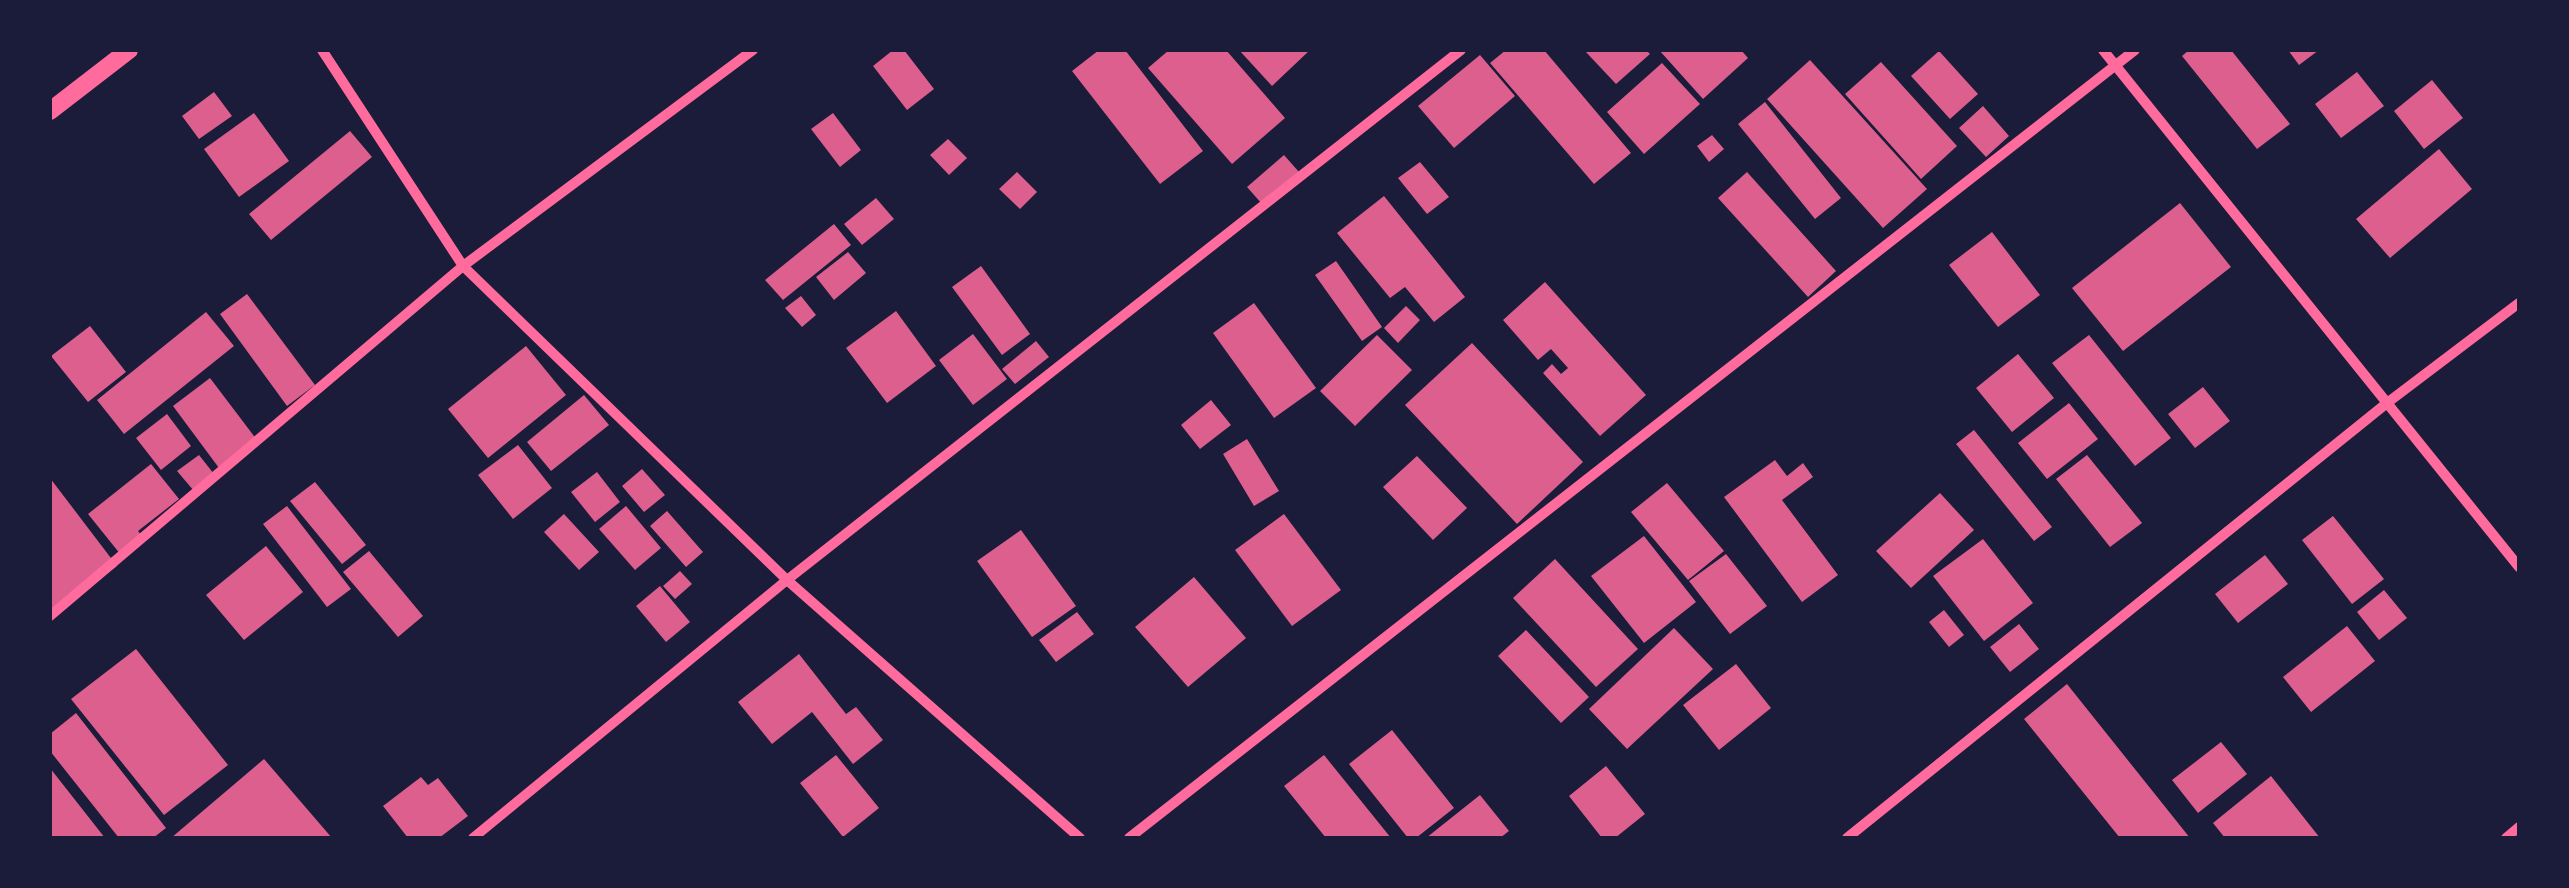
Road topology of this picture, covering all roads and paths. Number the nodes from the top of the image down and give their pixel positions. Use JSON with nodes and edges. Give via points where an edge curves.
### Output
{"nodes":[{"id":1,"x":129,"y":50,"type":"edge"},
{"id":2,"x":322,"y":50,"type":"edge"},
{"id":3,"x":753,"y":50,"type":"edge"},
{"id":4,"x":1462,"y":50,"type":"edge"},
{"id":5,"x":2103,"y":50,"type":"edge"},
{"id":6,"x":2135,"y":50,"type":"edge"},
{"id":7,"x":2115,"y":66,"type":"junction"},
{"id":8,"x":50,"y":111,"type":"edge"},
{"id":9,"x":463,"y":266,"type":"junction"},
{"id":10,"x":2519,"y":303,"type":"edge"},
{"id":11,"x":2386,"y":402,"type":"junction"},
{"id":12,"x":2519,"y":567,"type":"edge"},
{"id":13,"x":787,"y":580,"type":"junction"},
{"id":14,"x":50,"y":616,"type":"edge"},
{"id":15,"x":2519,"y":827,"type":"edge"},
{"id":16,"x":473,"y":838,"type":"edge"},
{"id":17,"x":1080,"y":838,"type":"edge"},
{"id":18,"x":1129,"y":838,"type":"edge"},
{"id":19,"x":1847,"y":838,"type":"edge"},
{"id":20,"x":2506,"y":838,"type":"edge"}],
"edges":[{"from":1,"to":8,"type":"street"},
{"from":2,"to":9,"type":"street"},
{"from":3,"to":9,"type":"street"},
{"from":4,"to":13,"type":"street"},
{"from":5,"to":7,"type":"street"},
{"from":6,"to":7,"type":"street"},
{"from":7,"to":11,"type":"street"},
{"from":7,"to":18,"type":"street"},
{"from":9,"to":13,"type":"street"},
{"from":9,"to":14,"type":"street"},
{"from":10,"to":11,"type":"street"},
{"from":11,"to":12,"type":"street"},
{"from":11,"to":19,"type":"street"},
{"from":13,"to":16,"type":"street"},
{"from":13,"to":17,"type":"street"},
{"from":15,"to":20,"type":"street"}]}
